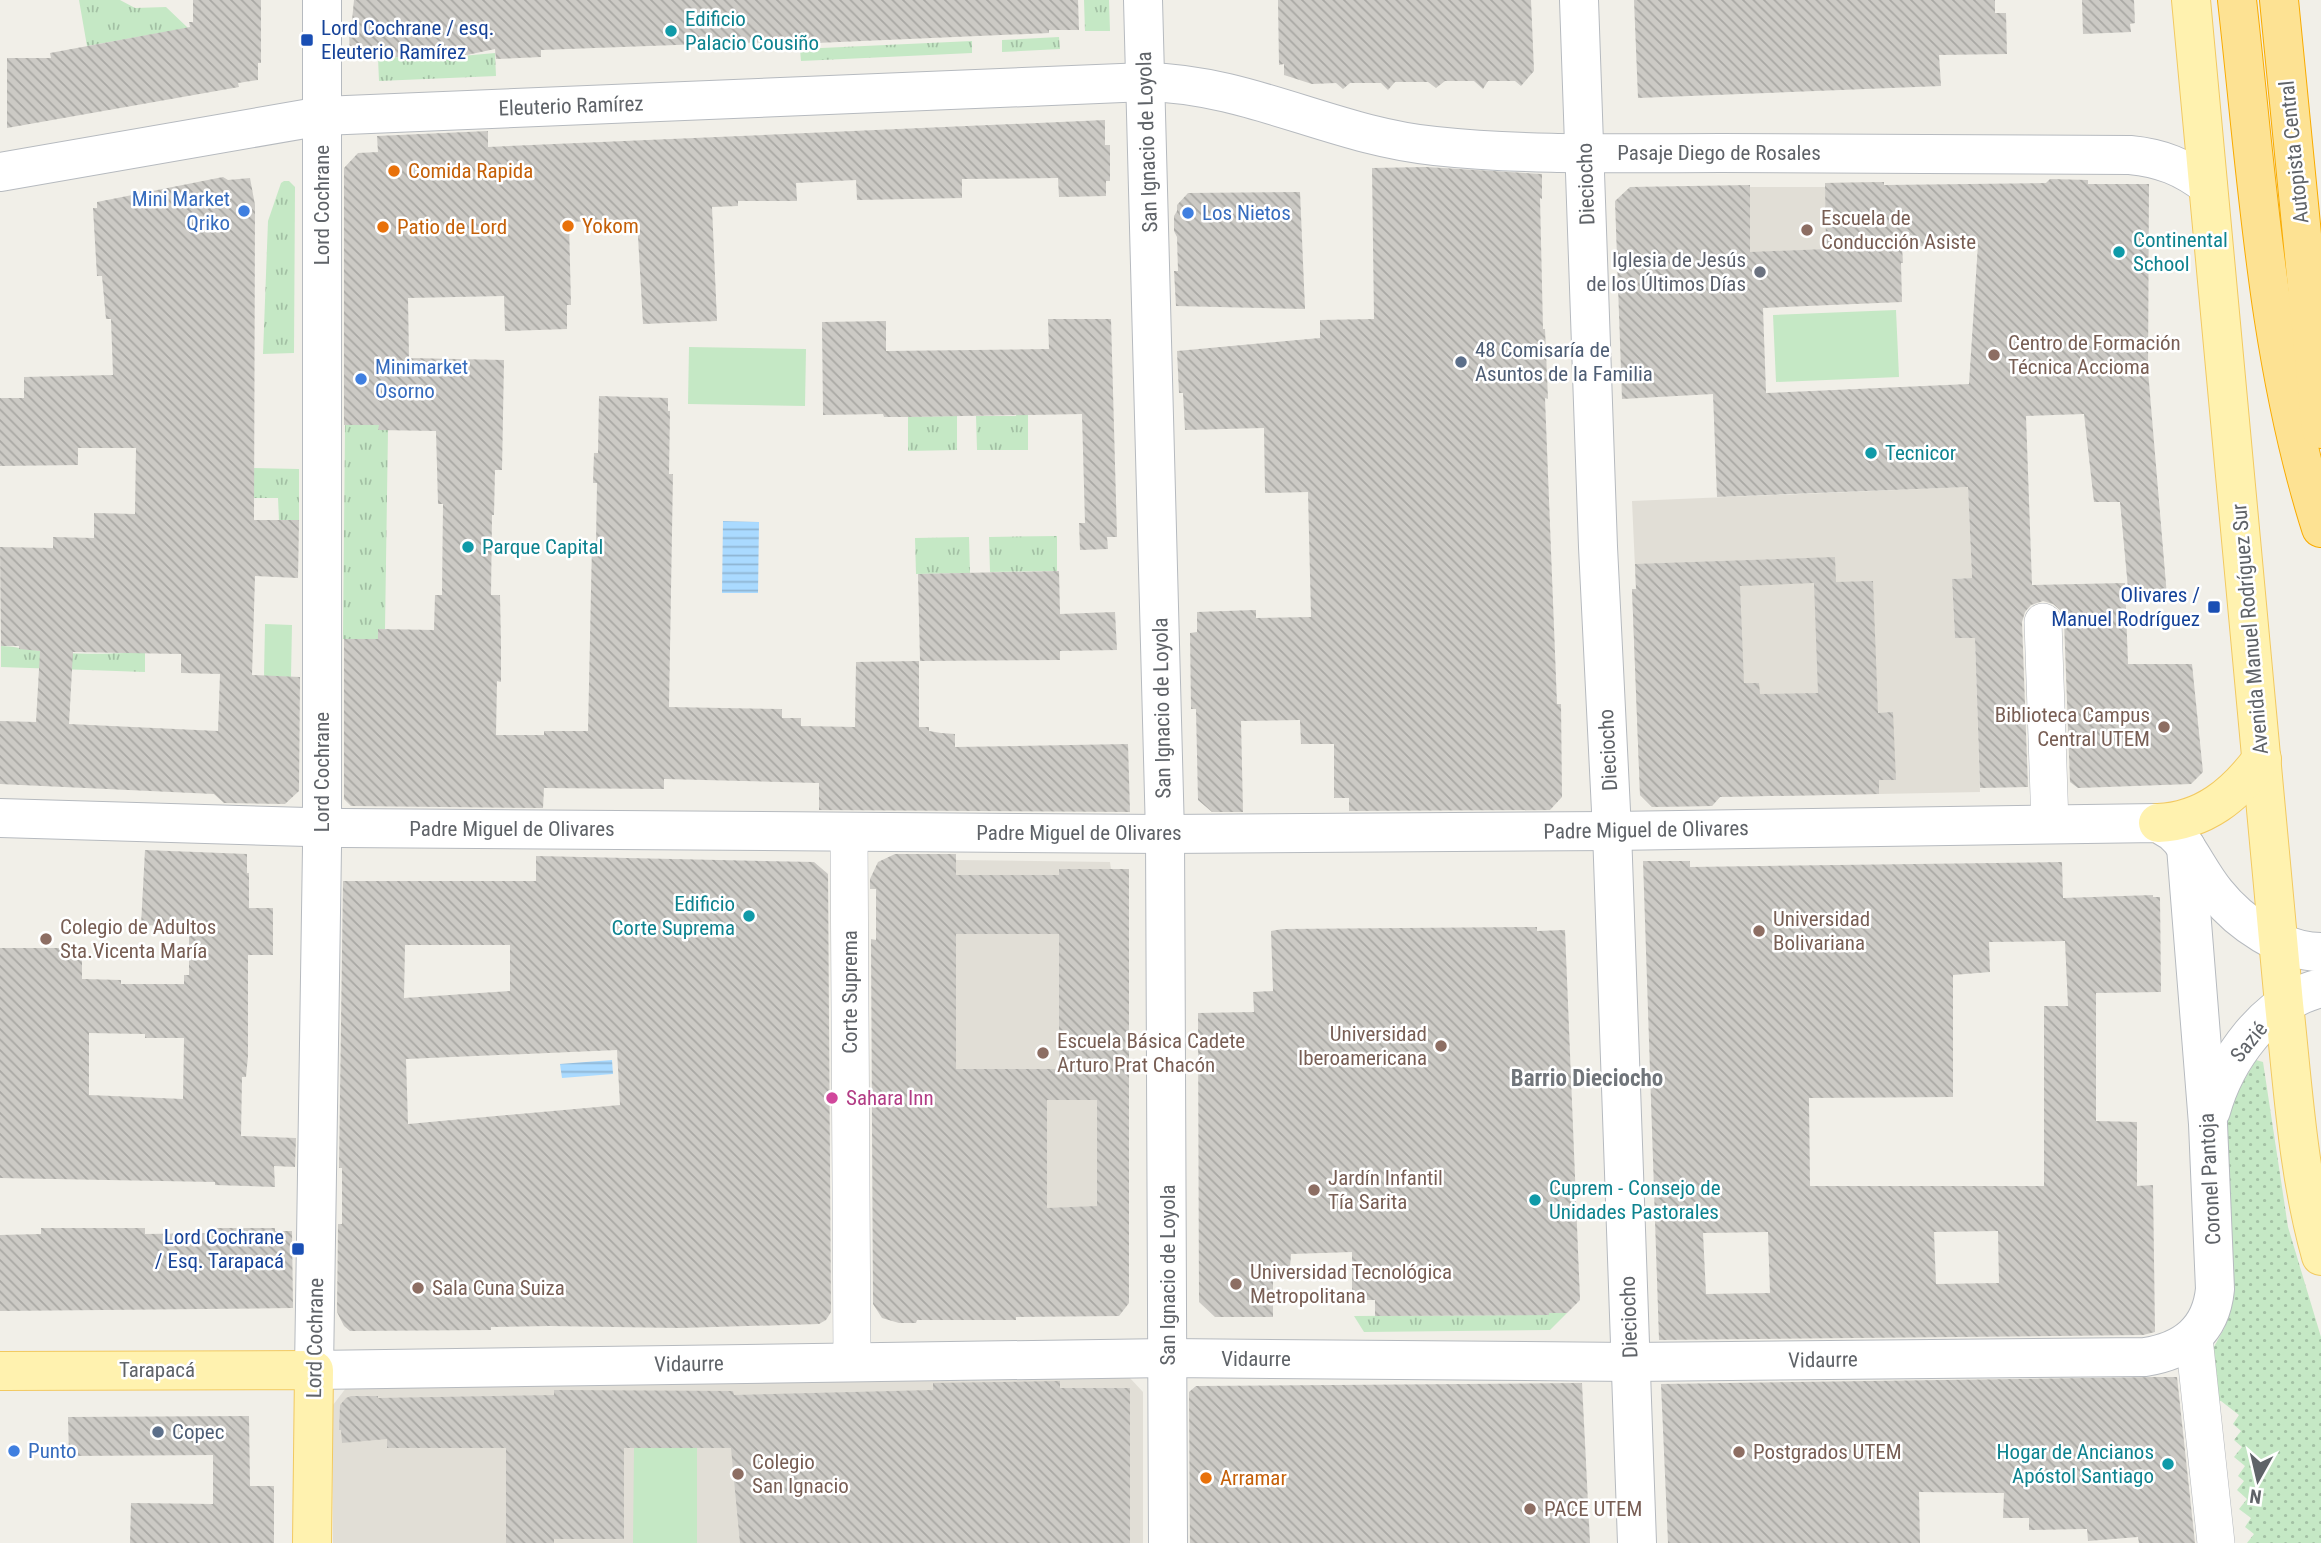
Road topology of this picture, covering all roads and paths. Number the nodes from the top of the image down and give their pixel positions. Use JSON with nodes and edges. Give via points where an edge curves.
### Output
{"nodes":[{"id":1,"x":322,"y":0,"type":"edge"},
{"id":2,"x":1143,"y":0,"type":"edge"},
{"id":3,"x":1578,"y":0,"type":"edge"},
{"id":4,"x":2191,"y":0,"type":"edge"},
{"id":5,"x":2237,"y":0,"type":"edge"},
{"id":6,"x":2279,"y":0,"type":"edge"},
{"id":7,"x":1146,"y":82,"type":"junction"},
{"id":8,"x":322,"y":116,"type":"junction"},
{"id":9,"x":1585,"y":153,"type":"junction"},
{"id":10,"x":0,"y":172,"type":"edge"},
{"id":11,"x":2208,"y":186,"type":"junction"},
{"id":12,"x":2321,"y":429,"type":"edge"},
{"id":13,"x":2321,"y":528,"type":"edge"},
{"id":14,"x":2043,"y":622,"type":"dead end"},
{"id":15,"x":2262,"y":759,"type":"junction"},
{"id":16,"x":0,"y":818,"type":"edge"},
{"id":17,"x":2050,"y":824,"type":"junction"},
{"id":18,"x":322,"y":828,"type":"junction"},
{"id":19,"x":1612,"y":831,"type":"junction"},
{"id":20,"x":849,"y":832,"type":"junction"},
{"id":21,"x":1166,"y":834,"type":"junction"},
{"id":22,"x":2172,"y":835,"type":"junction"},
{"id":23,"x":2279,"y":943,"type":"junction"},
{"id":24,"x":2321,"y":952,"type":"edge"},
{"id":25,"x":2321,"y":988,"type":"edge"},
{"id":26,"x":2284,"y":1004,"type":"junction"},
{"id":27,"x":2208,"y":1124,"type":"junction"},
{"id":28,"x":2321,"y":1256,"type":"edge"},
{"id":29,"x":2194,"y":1338,"type":"junction"},
{"id":30,"x":1168,"y":1358,"type":"junction"},
{"id":31,"x":852,"y":1362,"type":"junction"},
{"id":32,"x":1631,"y":1362,"type":"junction"},
{"id":33,"x":314,"y":1370,"type":"junction"},
{"id":34,"x":0,"y":1371,"type":"edge"},
{"id":35,"x":312,"y":1543,"type":"edge"},
{"id":36,"x":1168,"y":1543,"type":"edge"},
{"id":37,"x":1637,"y":1543,"type":"edge"},
{"id":38,"x":2216,"y":1543,"type":"edge"}],
"edges":[{"from":1,"to":8,"type":"street","name":"Lord Cochrane"},
{"from":2,"to":7,"type":"street","name":"San Ignacio de Loyola"},
{"from":3,"to":9,"type":"street","name":"Dieciocho"},
{"from":4,"to":11,"type":"main road","name":"Avenida Manuel Rodríguez Sur"},
{"from":5,"to":13,"type":"highway","via":[[2275,321],[2294,428]]},
{"from":6,"to":12,"type":"highway","name":"Autopista Central"},
{"from":7,"to":8,"type":"street","name":"Eleuterio Ramírez"},
{"from":7,"to":9,"type":"street","name":"Pasaje Diego de Rosales","via":[[1226,91],[1408,143]]},
{"from":7,"to":21,"type":"street","name":"San Ignacio de Loyola"},
{"from":8,"to":10,"type":"street","name":"Eleuterio Ramírez"},
{"from":8,"to":18,"type":"street","name":"Lord Cochrane"},
{"from":9,"to":11,"type":"street","name":"Pasaje Diego de Rosales","via":[[2130,155],[2172,163]]},
{"from":9,"to":19,"type":"street","name":"Dieciocho"},
{"from":11,"to":15,"type":"main road","name":"Avenida Manuel Rodríguez Sur"},
{"from":14,"to":17,"type":"street"},
{"from":15,"to":22,"type":"main road","via":[[2228,797]]},
{"from":15,"to":23,"type":"main road","name":"Avenida Manuel Rodríguez Sur"},
{"from":16,"to":18,"type":"street","name":"Padre Miguel de Olivares"},
{"from":17,"to":19,"type":"street","name":"Padre Miguel de Olivares"},
{"from":17,"to":22,"type":"street","name":"Padre Miguel de Olivares"},
{"from":18,"to":20,"type":"street","name":"Padre Miguel de Olivares"},
{"from":18,"to":33,"type":"street","name":"Lord Cochrane"},
{"from":19,"to":21,"type":"street","name":"Padre Miguel de Olivares"},
{"from":19,"to":32,"type":"street","name":"Dieciocho"},
{"from":20,"to":21,"type":"street","name":"Padre Miguel de Olivares"},
{"from":20,"to":31,"type":"street","name":"Corte Suprema"},
{"from":21,"to":30,"type":"street","name":"San Ignacio de Loyola"},
{"from":22,"to":23,"type":"street","via":[[2224,902]]},
{"from":22,"to":27,"type":"street","name":"Coronel Pantoja"},
{"from":23,"to":24,"type":"street"},
{"from":23,"to":26,"type":"main road","name":"Avenida Manuel Rodríguez Sur"},
{"from":25,"to":26,"type":"street","name":"Sazié"},
{"from":26,"to":27,"type":"street","name":"Sazié","via":[[2232,1061]]},
{"from":26,"to":28,"type":"main road","name":"Avenida Manuel Rodríguez Sur","via":[[2308,1202]]},
{"from":27,"to":29,"type":"street","name":"Coronel Pantoja","via":[[2215,1289],[2209,1314]]},
{"from":29,"to":32,"type":"street","name":"Vidaurre","via":[[2173,1350],[2145,1357]]},
{"from":29,"to":38,"type":"street"},
{"from":30,"to":31,"type":"street","name":"Vidaurre"},
{"from":30,"to":32,"type":"street","name":"Vidaurre"},
{"from":30,"to":36,"type":"street","name":"San Ignacio de Loyola"},
{"from":31,"to":33,"type":"street","name":"Vidaurre"},
{"from":32,"to":37,"type":"street","name":"Dieciocho"},
{"from":33,"to":34,"type":"main road","name":"Tarapacá"},
{"from":33,"to":35,"type":"main road","name":"Lord Cochrane"}]}
